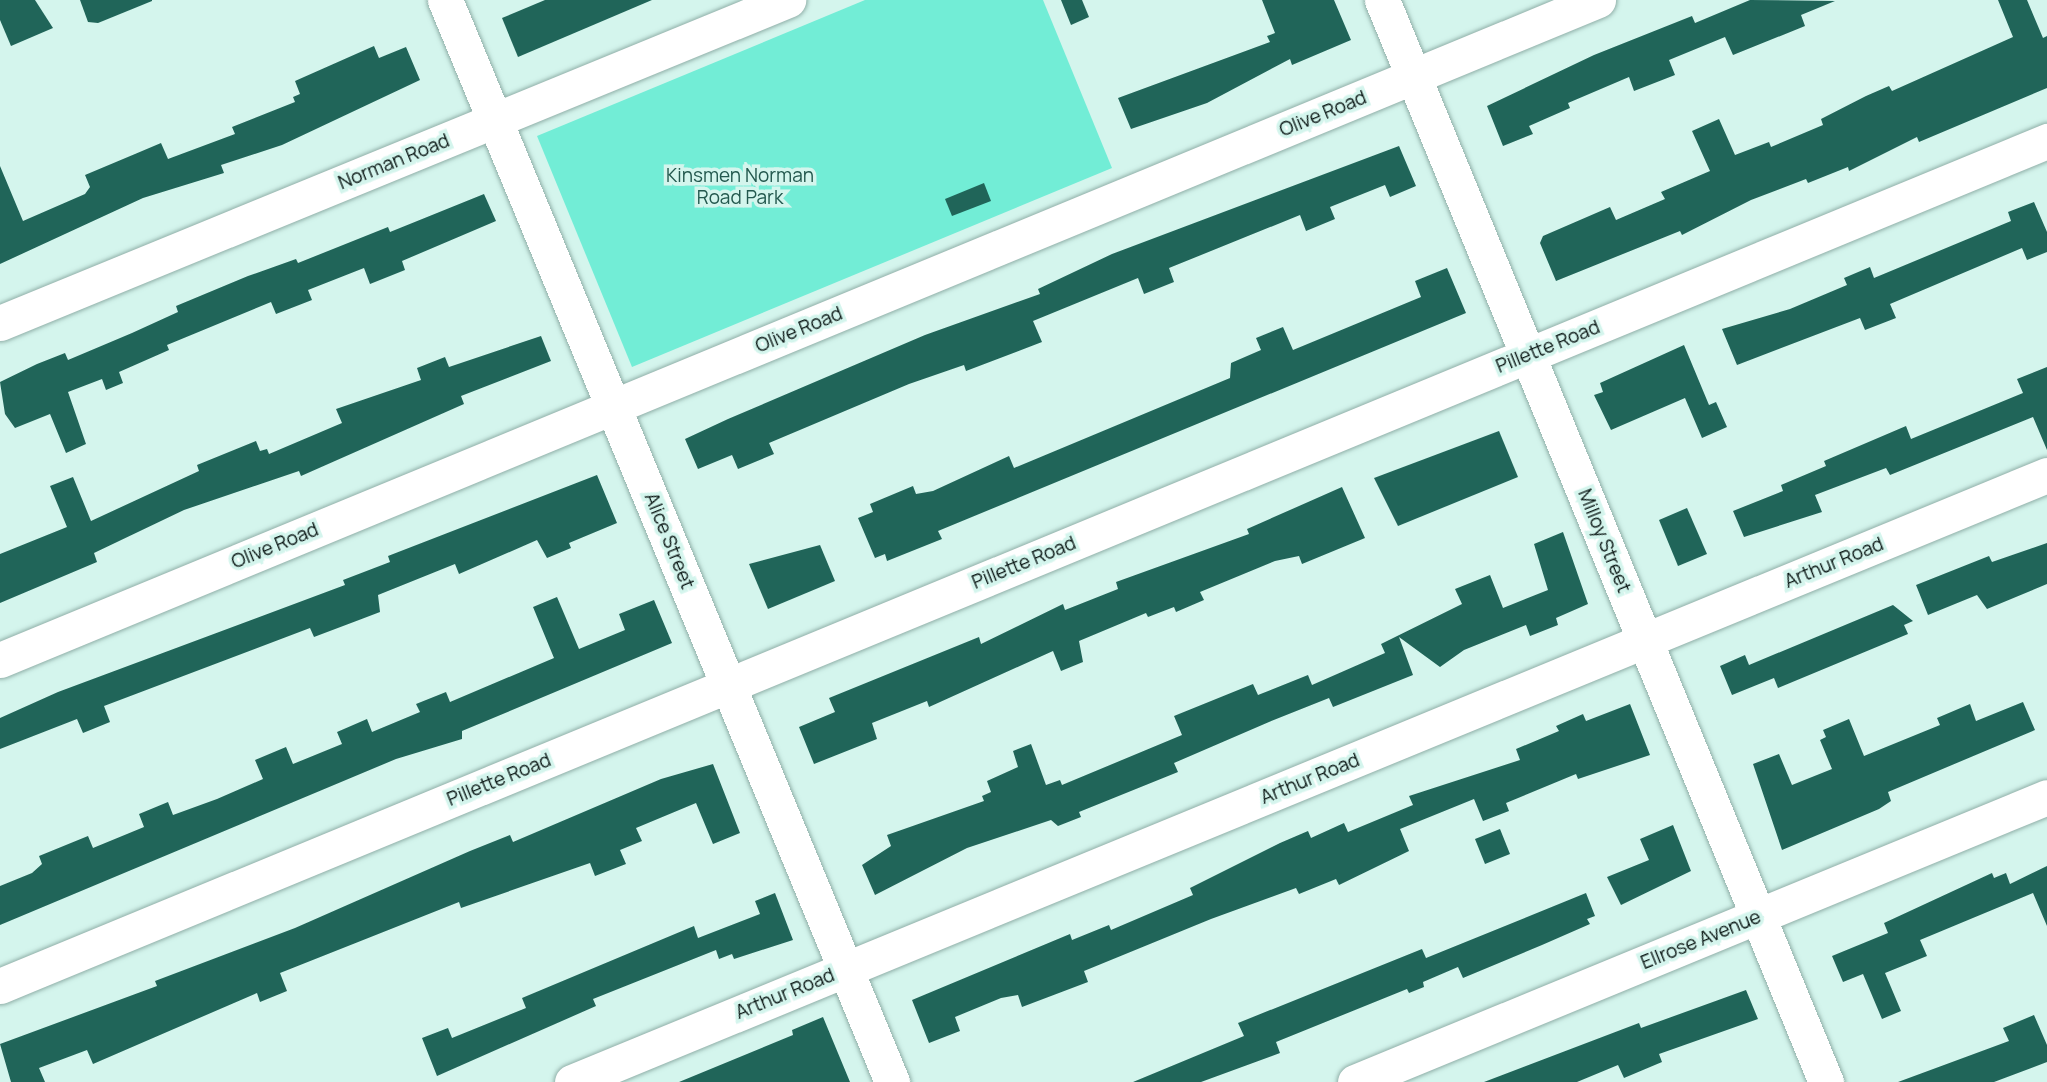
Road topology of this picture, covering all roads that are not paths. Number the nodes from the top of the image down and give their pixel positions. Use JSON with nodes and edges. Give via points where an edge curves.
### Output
{"nodes":[{"id":1,"x":445,"y":0,"type":"edge"},
{"id":2,"x":788,"y":0,"type":"edge"},
{"id":3,"x":1382,"y":0,"type":"edge"},
{"id":4,"x":1598,"y":0,"type":"edge"},
{"id":5,"x":1413,"y":76,"type":"junction"},
{"id":6,"x":495,"y":120,"type":"junction"},
{"id":7,"x":2047,"y":141,"type":"edge"},
{"id":8,"x":0,"y":323,"type":"edge"},
{"id":9,"x":1527,"y":355,"type":"junction"},
{"id":10,"x":613,"y":407,"type":"junction"},
{"id":11,"x":2047,"y":475,"type":"edge"},
{"id":12,"x":1645,"y":641,"type":"junction"},
{"id":13,"x":0,"y":660,"type":"edge"},
{"id":14,"x":728,"y":685,"type":"junction"},
{"id":15,"x":2047,"y":797,"type":"edge"},
{"id":16,"x":1758,"y":916,"type":"junction"},
{"id":17,"x":846,"y":970,"type":"junction"},
{"id":18,"x":0,"y":986,"type":"edge"},
{"id":19,"x":572,"y":1082,"type":"edge"},
{"id":20,"x":892,"y":1082,"type":"edge"},
{"id":21,"x":1355,"y":1082,"type":"edge"},
{"id":22,"x":1826,"y":1082,"type":"edge"}],
"edges":[{"from":1,"to":6,"type":"street","name":"Alice Street"},
{"from":2,"to":6,"type":"street","name":"Norman Road"},
{"from":3,"to":5,"type":"street","name":"Milloy Street"},
{"from":4,"to":5,"type":"street","name":"Olive Road"},
{"from":5,"to":9,"type":"street","name":"Milloy Street"},
{"from":5,"to":10,"type":"street","name":"Olive Road"},
{"from":6,"to":8,"type":"street","name":"Norman Road"},
{"from":6,"to":10,"type":"street","name":"Alice Street"},
{"from":7,"to":9,"type":"street","name":"Pillette Road"},
{"from":9,"to":12,"type":"street","name":"Milloy Street"},
{"from":9,"to":14,"type":"street","name":"Pillette Road"},
{"from":10,"to":13,"type":"street","name":"Olive Road"},
{"from":10,"to":14,"type":"street","name":"Alice Street"},
{"from":11,"to":12,"type":"street","name":"Arthur Road"},
{"from":12,"to":16,"type":"street","name":"Milloy Street"},
{"from":12,"to":17,"type":"street","name":"Arthur Road"},
{"from":14,"to":17,"type":"street","name":"Alice Street"},
{"from":14,"to":18,"type":"street","name":"Pillette Road"},
{"from":15,"to":16,"type":"street","name":"Ellrose Avenue"},
{"from":16,"to":21,"type":"street","name":"Ellrose Avenue"},
{"from":16,"to":22,"type":"street","name":"Milloy Street"},
{"from":17,"to":19,"type":"street","name":"Arthur Road"},
{"from":17,"to":20,"type":"street","name":"Alice Street"}]}
